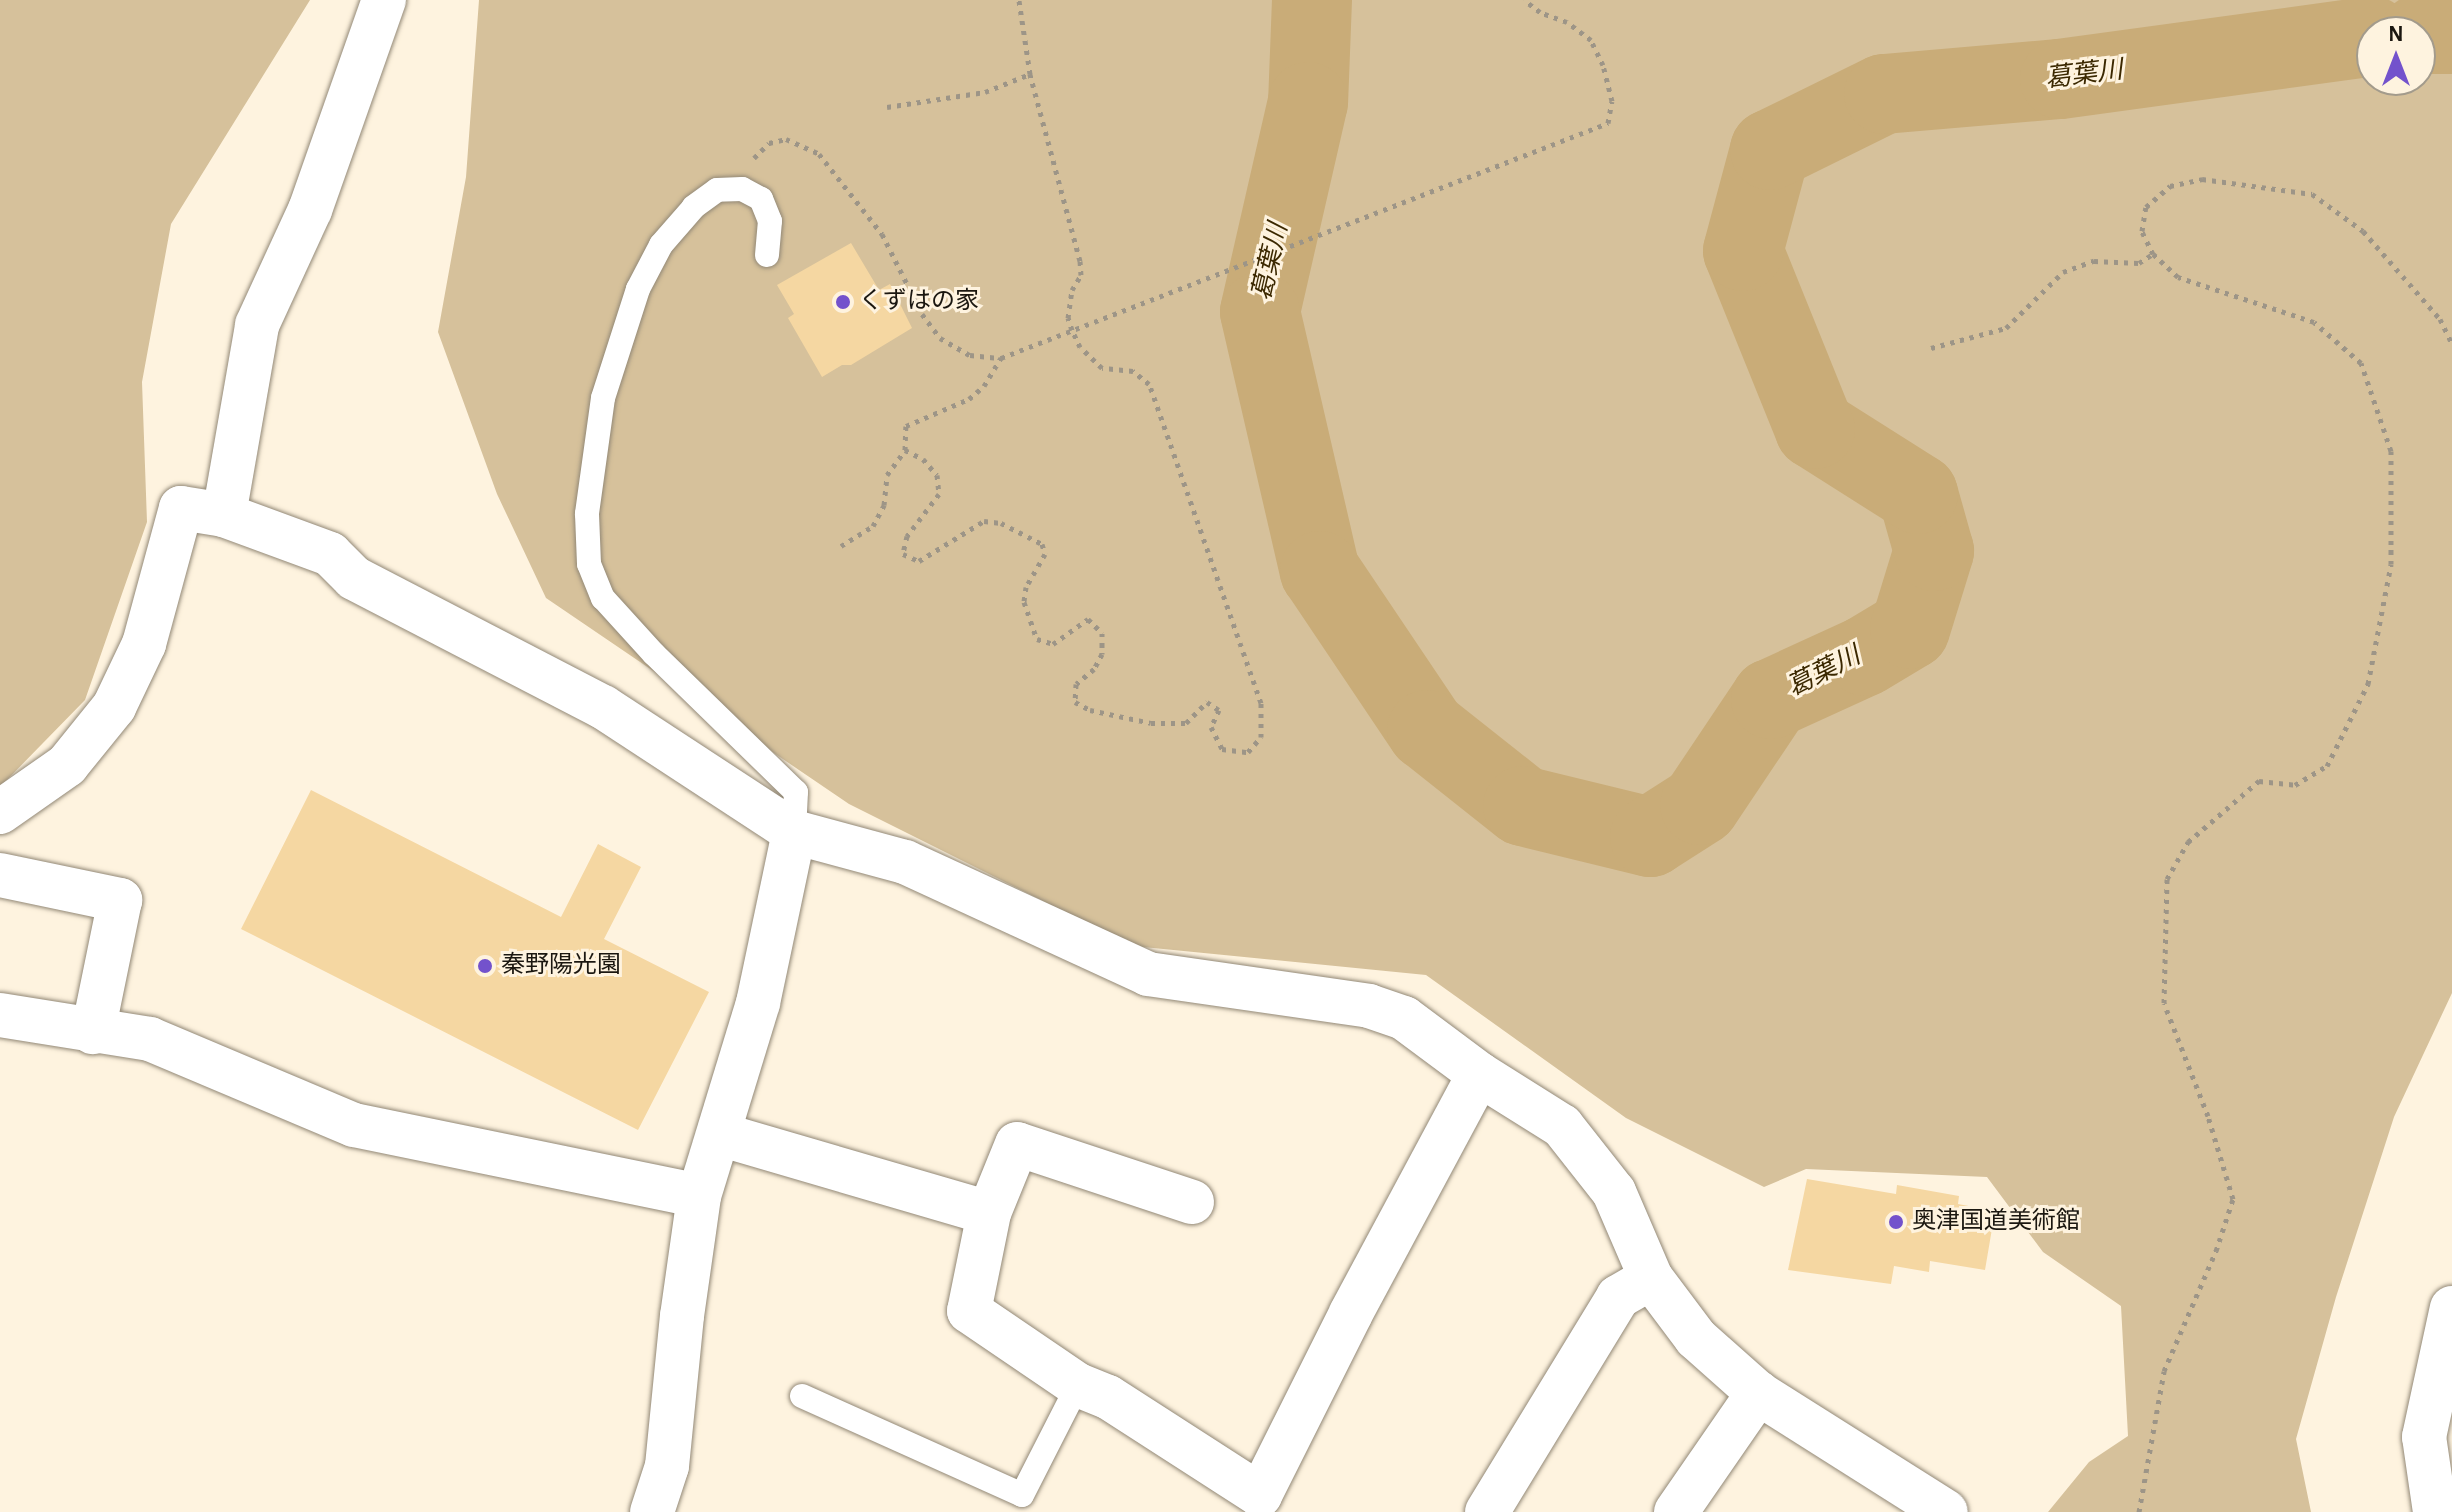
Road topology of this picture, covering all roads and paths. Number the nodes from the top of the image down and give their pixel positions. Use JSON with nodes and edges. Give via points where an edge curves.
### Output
{"nodes":[{"id":1,"x":384,"y":0,"type":"edge"},
{"id":2,"x":1019,"y":0,"type":"edge"},
{"id":3,"x":1524,"y":0,"type":"edge"},
{"id":4,"x":1030,"y":74,"type":"junction"},
{"id":5,"x":887,"y":107,"type":"dead end"},
{"id":6,"x":742,"y":189,"type":"junction"},
{"id":7,"x":2153,"y":254,"type":"junction"},
{"id":8,"x":767,"y":255,"type":"dead end"},
{"id":9,"x":1072,"y":330,"type":"junction"},
{"id":10,"x":2452,"y":344,"type":"edge"},
{"id":11,"x":1931,"y":348,"type":"dead end"},
{"id":12,"x":1001,"y":358,"type":"junction"},
{"id":13,"x":905,"y":450,"type":"junction"},
{"id":14,"x":224,"y":515,"type":"junction"},
{"id":15,"x":841,"y":546,"type":"dead end"},
{"id":16,"x":0,"y":812,"type":"edge"},
{"id":17,"x":794,"y":832,"type":"junction"},
{"id":18,"x":0,"y":875,"type":"edge"},
{"id":19,"x":0,"y":1015,"type":"edge"},
{"id":20,"x":93,"y":1032,"type":"junction"},
{"id":21,"x":1479,"y":1074,"type":"junction"},
{"id":22,"x":719,"y":1134,"type":"junction"},
{"id":23,"x":699,"y":1196,"type":"junction"},
{"id":24,"x":1192,"y":1202,"type":"dead end"},
{"id":25,"x":989,"y":1213,"type":"junction"},
{"id":26,"x":1651,"y":1278,"type":"junction"},
{"id":27,"x":2452,"y":1308,"type":"edge"},
{"id":28,"x":1078,"y":1385,"type":"junction"},
{"id":29,"x":1758,"y":1393,"type":"junction"},
{"id":30,"x":802,"y":1396,"type":"dead end"},
{"id":31,"x":652,"y":1512,"type":"edge"},
{"id":32,"x":1487,"y":1512,"type":"edge"},
{"id":33,"x":1676,"y":1512,"type":"edge"},
{"id":34,"x":1946,"y":1512,"type":"edge"},
{"id":35,"x":2139,"y":1512,"type":"edge"},
{"id":36,"x":2435,"y":1512,"type":"edge"}],
"edges":[{"from":1,"to":14,"type":"street","via":[[310,210],[257,325]]},
{"from":2,"to":4,"type":"path"},
{"from":3,"to":9,"type":"path","via":[[1591,40],[1612,101],[1608,123]]},
{"from":4,"to":5,"type":"path","via":[[985,92]]},
{"from":4,"to":9,"type":"path","via":[[1080,261],[1068,318]]},
{"from":6,"to":8,"type":"lane","via":[[761,199],[770,221]]},
{"from":6,"to":12,"type":"path","via":[[755,156],[769,143],[786,139],[819,154],[882,234],[922,314],[940,338],[970,355]]},
{"from":6,"to":17,"type":"lane","via":[[717,190],[694,207],[661,245],[638,289],[603,398],[587,514],[589,564],[603,598],[796,792]]},
{"from":7,"to":10,"type":"path","via":[[2142,231],[2146,207],[2170,186],[2202,179],[2312,194],[2363,231],[2440,319]]},
{"from":7,"to":11,"type":"path","via":[[2139,263],[2094,261],[2063,272],[2006,328]]},
{"from":7,"to":35,"type":"path","via":[[2178,277],[2314,322],[2361,363],[2391,451],[2391,564],[2368,684],[2327,766],[2295,785],[2259,781],[2188,842],[2167,879],[2164,1003],[2233,1199],[2164,1371]]},
{"from":9,"to":12,"type":"path"},
{"from":9,"to":13,"type":"path","via":[[1080,347],[1102,368],[1133,371],[1149,384],[1261,703],[1261,737],[1248,752],[1222,749],[1211,727],[1219,710],[1207,702],[1186,723],[1151,723],[1075,702],[1076,684],[1102,654],[1102,633],[1088,619],[1053,644],[1037,639],[1024,602],[1026,587],[1045,554],[1042,544],[1001,523],[984,521],[919,561],[903,554],[907,536],[939,494],[937,475]]},
{"from":12,"to":13,"type":"path","via":[[969,399],[906,426]]},
{"from":13,"to":15,"type":"path","via":[[887,475],[884,505],[873,526]]},
{"from":14,"to":16,"type":"street","via":[[181,508],[144,644],[114,707],[67,765]]},
{"from":14,"to":17,"type":"street","via":[[330,554],[354,578],[603,707]]},
{"from":17,"to":21,"type":"street","via":[[905,862],[1148,974],[1369,1006],[1404,1018]]},
{"from":17,"to":22,"type":"street","via":[[758,1003]]},
{"from":18,"to":20,"type":"street","via":[[120,900]]},
{"from":19,"to":20,"type":"street"},
{"from":20,"to":23,"type":"street","via":[[150,1039],[354,1125]]},
{"from":21,"to":26,"type":"street","via":[[1562,1126],[1614,1192]]},
{"from":21,"to":28,"type":"street","via":[[1260,1495],[1108,1397]]},
{"from":22,"to":23,"type":"street"},
{"from":22,"to":25,"type":"street"},
{"from":23,"to":31,"type":"street","via":[[667,1466]]},
{"from":24,"to":25,"type":"street","via":[[1017,1144]]},
{"from":25,"to":28,"type":"street","via":[[969,1311]]},
{"from":26,"to":29,"type":"street","via":[[1696,1338]]},
{"from":26,"to":32,"type":"street","via":[[1618,1297]]},
{"from":27,"to":36,"type":"street","via":[[2424,1437]]},
{"from":28,"to":30,"type":"lane","via":[[1022,1495]]},
{"from":29,"to":33,"type":"street"},
{"from":29,"to":34,"type":"street"}]}
